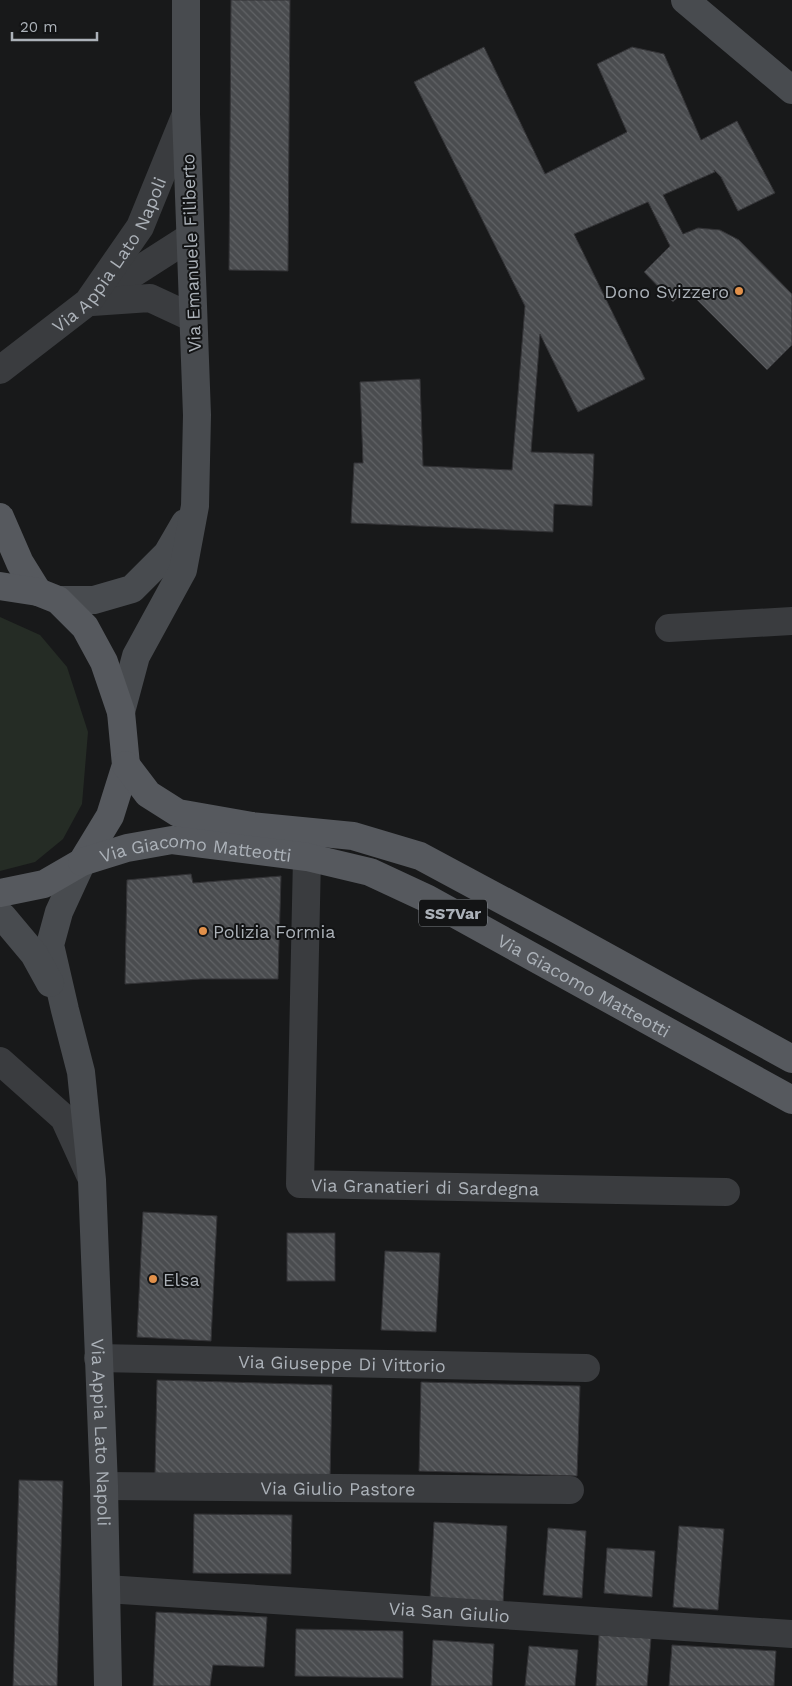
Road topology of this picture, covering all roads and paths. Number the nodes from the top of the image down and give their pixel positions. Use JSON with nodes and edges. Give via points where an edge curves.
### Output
{"nodes":[{"id":1,"x":186,"y":0,"type":"edge"},
{"id":2,"x":685,"y":0,"type":"edge"},
{"id":3,"x":792,"y":90,"type":"edge"},
{"id":4,"x":186,"y":114,"type":"junction"},
{"id":5,"x":190,"y":237,"type":"junction"},
{"id":6,"x":88,"y":302,"type":"junction"},
{"id":7,"x":193,"y":318,"type":"junction"},
{"id":8,"x":0,"y":370,"type":"edge"},
{"id":9,"x":195,"y":506,"type":"junction"},
{"id":10,"x":0,"y":517,"type":"edge"},
{"id":11,"x":0,"y":586,"type":"edge"},
{"id":12,"x":48,"y":596,"type":"junction"},
{"id":13,"x":792,"y":621,"type":"edge"},
{"id":14,"x":669,"y":628,"type":"dead end"},
{"id":15,"x":121,"y":712,"type":"junction"},
{"id":16,"x":126,"y":765,"type":"junction"},
{"id":17,"x":307,"y":857,"type":"junction"},
{"id":18,"x":82,"y":862,"type":"junction"},
{"id":19,"x":0,"y":893,"type":"edge"},
{"id":20,"x":0,"y":915,"type":"edge"},
{"id":21,"x":64,"y":1010,"type":"junction"},
{"id":22,"x":792,"y":1059,"type":"edge"},
{"id":23,"x":0,"y":1061,"type":"edge"},
{"id":24,"x":792,"y":1100,"type":"edge"},
{"id":25,"x":92,"y":1180,"type":"junction"},
{"id":26,"x":726,"y":1192,"type":"dead end"},
{"id":27,"x":98,"y":1358,"type":"junction"},
{"id":28,"x":586,"y":1368,"type":"dead end"},
{"id":29,"x":104,"y":1486,"type":"junction"},
{"id":30,"x":570,"y":1490,"type":"dead end"},
{"id":31,"x":106,"y":1589,"type":"junction"},
{"id":32,"x":792,"y":1634,"type":"edge"},
{"id":33,"x":108,"y":1686,"type":"edge"}],
"edges":[{"from":1,"to":4,"type":"street","name":"Via Emanuele Filiberto"},
{"from":2,"to":3,"type":"street"},
{"from":4,"to":5,"type":"street","name":"Via Emanuele Filiberto"},
{"from":4,"to":6,"type":"street","name":"Via Appia Lato Napoli","via":[[140,227]]},
{"from":5,"to":6,"type":"street"},
{"from":5,"to":7,"type":"street","name":"Via Emanuele Filiberto"},
{"from":6,"to":7,"type":"street","via":[[150,298]]},
{"from":6,"to":8,"type":"street","name":"Via Appia Lato Napoli"},
{"from":7,"to":9,"type":"street","name":"Via Emanuele Filiberto","via":[[197,415]]},
{"from":9,"to":12,"type":"street","via":[[167,554],[132,589],[94,600]]},
{"from":9,"to":15,"type":"street","name":"Via Emanuele Filiberto","via":[[183,570],[136,656]]},
{"from":10,"to":12,"type":"main road","via":[[20,563]]},
{"from":11,"to":12,"type":"main road"},
{"from":12,"to":15,"type":"main road","via":[[85,627],[104,662]]},
{"from":13,"to":14,"type":"street"},
{"from":15,"to":16,"type":"main road"},
{"from":16,"to":18,"type":"main road","via":[[110,816]]},
{"from":16,"to":22,"type":"main road","name":"Via Giacomo Matteotti","number":"SS7Var","via":[[148,794],[178,812],[252,826],[353,836],[420,856]]},
{"from":17,"to":18,"type":"main road","name":"Via Giacomo Matteotti","number":"SS7Var","via":[[172,840],[127,848]]},
{"from":17,"to":24,"type":"main road","name":"Via Giacomo Matteotti","number":"SS7Var","via":[[370,872],[428,899]]},
{"from":17,"to":26,"type":"street","name":"Via Granatieri di Sardegna","via":[[300,1184]]},
{"from":18,"to":19,"type":"main road","name":"Via Giacomo Matteotti","via":[[44,884]]},
{"from":18,"to":21,"type":"street","name":"Via Appia Lato Napoli","via":[[59,912],[50,945]]},
{"from":20,"to":21,"type":"street","name":"Via Appia Lato Napoli","via":[[34,954]]},
{"from":21,"to":25,"type":"street","name":"Via Appia Lato Napoli","via":[[81,1072]]},
{"from":23,"to":25,"type":"street","name":"Via Appia Lato Napoli","via":[[64,1118]]},
{"from":25,"to":27,"type":"street","name":"Via Appia Lato Napoli"},
{"from":27,"to":28,"type":"street","name":"Via Giuseppe Di Vittorio"},
{"from":27,"to":29,"type":"street","name":"Via Appia Lato Napoli"},
{"from":29,"to":30,"type":"street","name":"Via Giulio Pastore"},
{"from":29,"to":31,"type":"street","name":"Via Appia Lato Napoli"},
{"from":31,"to":32,"type":"street","name":"Via San Giulio"},
{"from":31,"to":33,"type":"street","name":"Via Appia Lato Napoli"}]}
